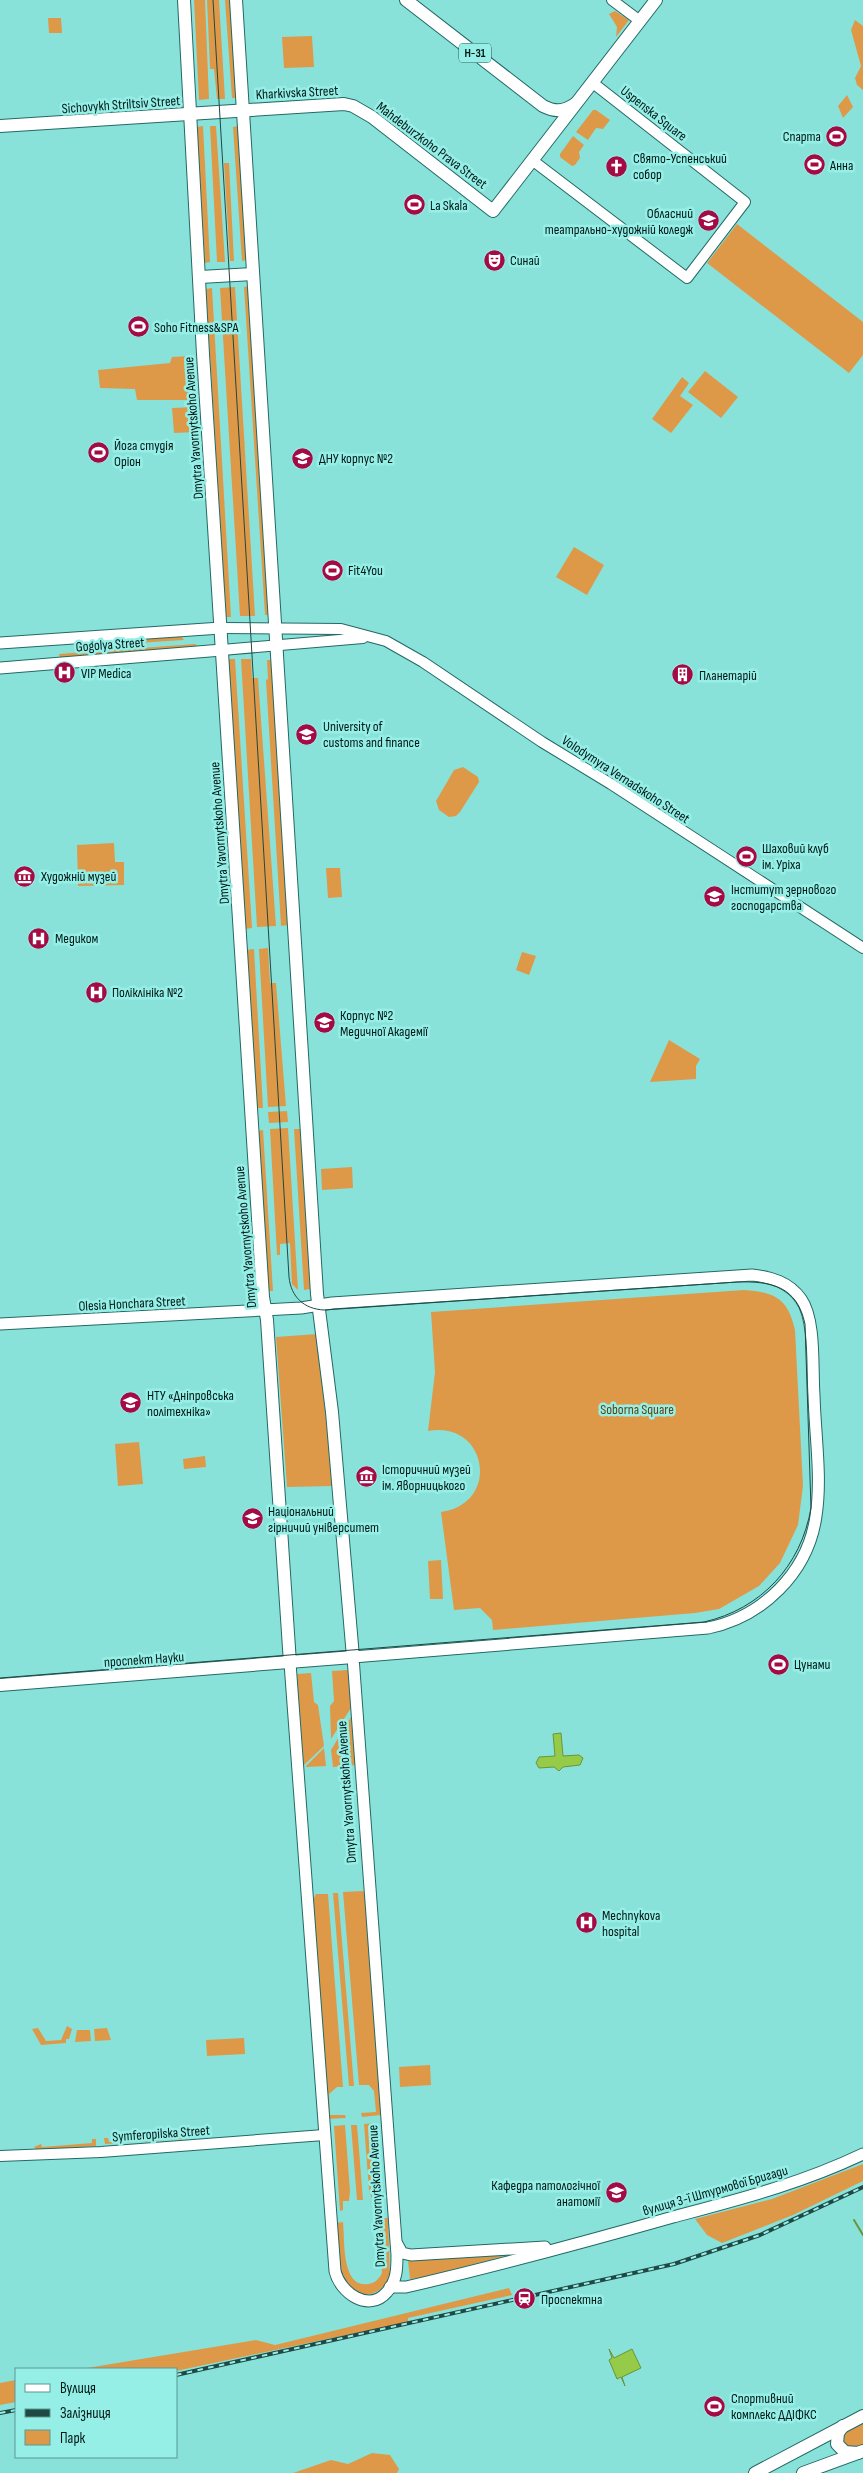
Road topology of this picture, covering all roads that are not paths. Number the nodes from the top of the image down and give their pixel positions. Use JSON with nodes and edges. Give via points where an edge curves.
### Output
{"nodes":[{"id":1,"x":184,"y":0,"type":"edge"},
{"id":2,"x":236,"y":0,"type":"edge"},
{"id":3,"x":406,"y":0,"type":"edge"},
{"id":4,"x":612,"y":0,"type":"edge"},
{"id":5,"x":656,"y":0,"type":"edge"},
{"id":6,"x":640,"y":21,"type":"junction"},
{"id":7,"x":593,"y":83,"type":"junction"},
{"id":8,"x":579,"y":102,"type":"junction"},
{"id":9,"x":353,"y":106,"type":"joint"},
{"id":10,"x":543,"y":106,"type":"junction"},
{"id":11,"x":243,"y":110,"type":"junction"},
{"id":12,"x":192,"y":114,"type":"junction"},
{"id":13,"x":0,"y":126,"type":"edge"},
{"id":14,"x":546,"y":142,"type":"junction"},
{"id":15,"x":532,"y":160,"type":"junction"},
{"id":16,"x":252,"y":274,"type":"junction"},
{"id":17,"x":200,"y":277,"type":"junction"},
{"id":18,"x":221,"y":628,"type":"junction"},
{"id":19,"x":275,"y":630,"type":"junction"},
{"id":20,"x":372,"y":637,"type":"junction"},
{"id":21,"x":0,"y":643,"type":"edge"},
{"id":22,"x":276,"y":645,"type":"junction"},
{"id":23,"x":222,"y":650,"type":"junction"},
{"id":24,"x":0,"y":668,"type":"edge"},
{"id":25,"x":863,"y":948,"type":"edge"},
{"id":26,"x":319,"y":1305,"type":"junction"},
{"id":27,"x":265,"y":1310,"type":"junction"},
{"id":28,"x":0,"y":1324,"type":"edge"},
{"id":29,"x":353,"y":1657,"type":"junction"},
{"id":30,"x":290,"y":1662,"type":"junction"},
{"id":31,"x":0,"y":1685,"type":"edge"},
{"id":32,"x":324,"y":2135,"type":"junction"},
{"id":33,"x":863,"y":2154,"type":"edge"},
{"id":34,"x":0,"y":2156,"type":"edge"},
{"id":35,"x":397,"y":2242,"type":"junction"},
{"id":36,"x":572,"y":2246,"type":"junction"},
{"id":37,"x":390,"y":2288,"type":"junction"},
{"id":38,"x":863,"y":2416,"type":"edge"},
{"id":39,"x":845,"y":2424,"type":"junction"},
{"id":40,"x":860,"y":2452,"type":"edge"},
{"id":41,"x":755,"y":2473,"type":"edge"},
{"id":42,"x":803,"y":2473,"type":"edge"}],
"edges":[{"from":1,"to":12,"type":"main road","name":"Dmytra Yavornytskoho Avenue"},
{"from":2,"to":11,"type":"main road","name":"Dmytra Yavornytskoho Avenue"},
{"from":3,"to":10,"type":"main road","number":"Н-31"},
{"from":4,"to":6,"type":"street"},
{"from":5,"to":6,"type":"main road"},
{"from":6,"to":7,"type":"main road"},
{"from":7,"to":8,"type":"main road"},
{"from":7,"to":15,"type":"street","name":"Uspenska Square","via":[[745,202],[687,278]]},
{"from":8,"to":10,"type":"main road","number":"Н-31","via":[[558,111]]},
{"from":8,"to":14,"type":"main road"},
{"from":9,"to":11,"type":"main road","name":"Kharkivska Street"},
{"from":9,"to":15,"type":"main road","name":"Mahdeburzkoho Prava Street","via":[[372,117],[493,211]]},
{"from":10,"to":14,"type":"main road","via":[[551,128]]},
{"from":11,"to":12,"type":"main road","name":"Sichovykh Striltsiv Street"},
{"from":11,"to":16,"type":"main road","name":"Dmytra Yavornytskoho Avenue"},
{"from":12,"to":13,"type":"main road","name":"Sichovykh Striltsiv Street"},
{"from":12,"to":17,"type":"main road","name":"Dmytra Yavornytskoho Avenue"},
{"from":14,"to":15,"type":"main road"},
{"from":16,"to":17,"type":"main road"},
{"from":16,"to":19,"type":"main road","name":"Dmytra Yavornytskoho Avenue"},
{"from":17,"to":18,"type":"main road","name":"Dmytra Yavornytskoho Avenue"},
{"from":18,"to":19,"type":"street","name":"Volodymyra Vernadskoho Street"},
{"from":18,"to":21,"type":"main road","name":"Gogolya Street"},
{"from":18,"to":23,"type":"main road","name":"Dmytra Yavornytskoho Avenue"},
{"from":19,"to":20,"type":"street","name":"Volodymyra Vernadskoho Street","via":[[341,629]]},
{"from":19,"to":22,"type":"main road","name":"Dmytra Yavornytskoho Avenue"},
{"from":20,"to":22,"type":"street","name":"Volodymyra Vernadskoho Street"},
{"from":20,"to":25,"type":"street","name":"Volodymyra Vernadskoho Street","via":[[386,641],[423,662]]},
{"from":22,"to":23,"type":"street","name":"Volodymyra Vernadskoho Street"},
{"from":22,"to":26,"type":"main road","name":"Dmytra Yavornytskoho Avenue"},
{"from":23,"to":24,"type":"main road","name":"Gogolya Street"},
{"from":23,"to":27,"type":"main road","name":"Dmytra Yavornytskoho Avenue"},
{"from":26,"to":27,"type":"main road","name":"Olesia Honchara Street"},
{"from":26,"to":29,"type":"main road","name":"Dmytra Yavornytskoho Avenue","via":[[333,1422]]},
{"from":26,"to":29,"type":"main road","via":[[752,1276],[779,1281],[796,1292],[806,1308],[810,1329],[818,1490],[816,1517],[811,1538],[796,1568],[774,1595],[754,1611],[730,1622],[701,1629]]},
{"from":27,"to":28,"type":"main road","name":"Olesia Honchara Street"},
{"from":27,"to":30,"type":"main road","name":"Dmytra Yavornytskoho Avenue"},
{"from":29,"to":30,"type":"main road"},
{"from":29,"to":35,"type":"main road","name":"Dmytra Yavornytskoho Avenue"},
{"from":30,"to":31,"type":"main road","name":"проспект Науки"},
{"from":30,"to":32,"type":"main road","name":"Dmytra Yavornytskoho Avenue"},
{"from":32,"to":34,"type":"street","name":"Symferopilska Street","via":[[88,2153]]},
{"from":32,"to":37,"type":"main road","name":"Dmytra Yavornytskoho Avenue","via":[[337,2279],[346,2291],[364,2300],[380,2297]]},
{"from":33,"to":36,"type":"main road","name":"вулиця 3-ї Штурмової Бригади","via":[[780,2188]]},
{"from":35,"to":36,"type":"main road","name":"вулиця 3-ї Штурмової Бригади","via":[[402,2253],[411,2255]]},
{"from":35,"to":37,"type":"main road","name":"Dmytra Yavornytskoho Avenue","via":[[396,2276]]},
{"from":36,"to":37,"type":"main road","name":"вулиця 3-ї Штурмової Бригади","via":[[406,2287]]},
{"from":38,"to":39,"type":"main road"},
{"from":39,"to":40,"type":"main road","via":[[838,2433],[837,2444],[845,2452]]},
{"from":39,"to":41,"type":"main road"},
{"from":40,"to":42,"type":"main road"}]}
